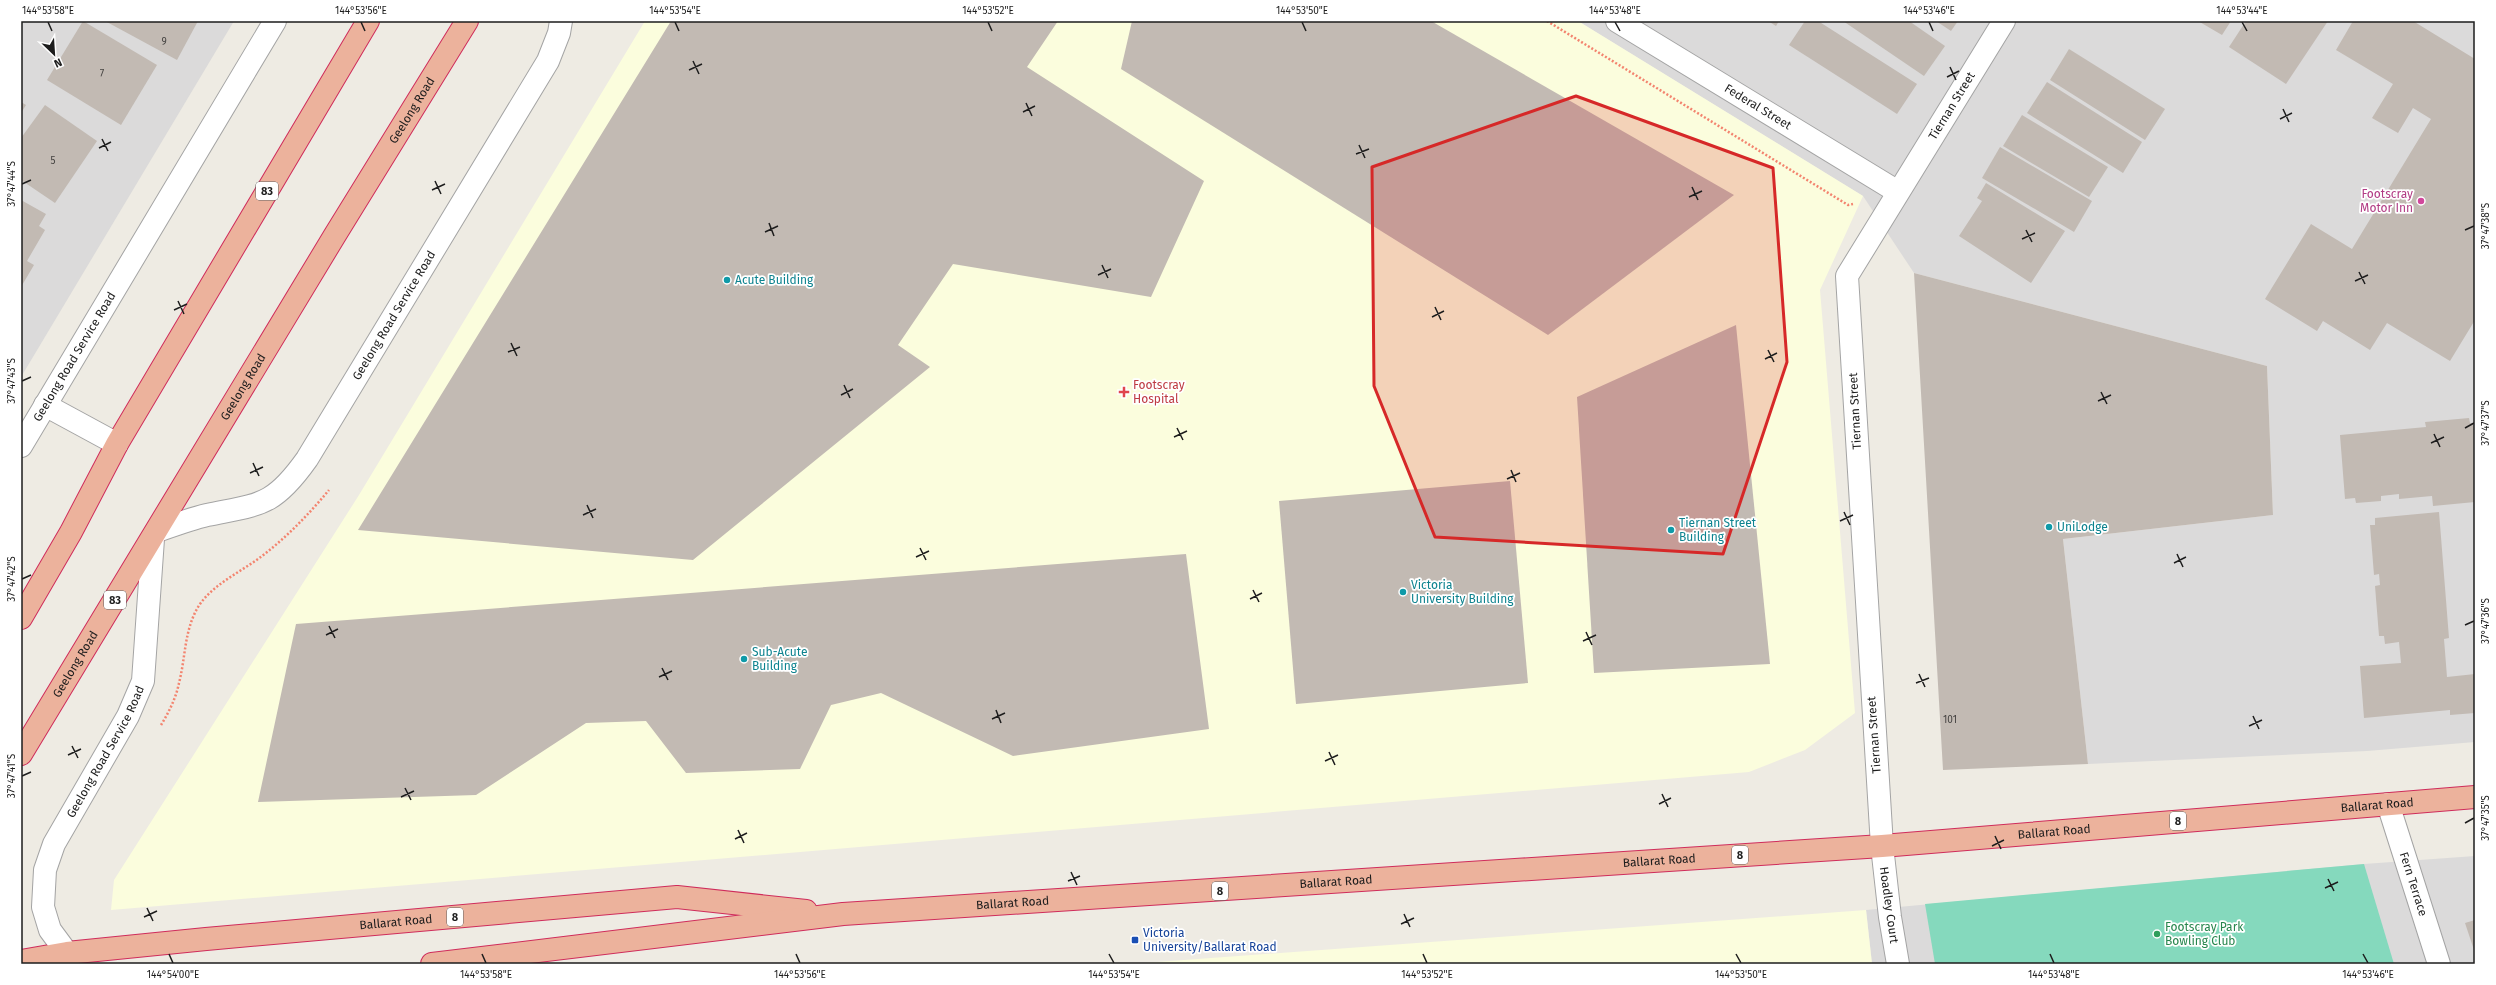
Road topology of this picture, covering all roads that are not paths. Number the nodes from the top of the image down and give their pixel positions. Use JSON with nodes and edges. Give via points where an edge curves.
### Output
{"nodes":[{"id":1,"x":276,"y":21,"type":"edge"},
{"id":2,"x":368,"y":21,"type":"edge"},
{"id":3,"x":467,"y":21,"type":"edge"},
{"id":4,"x":561,"y":21,"type":"edge"},
{"id":5,"x":1617,"y":21,"type":"edge"},
{"id":6,"x":2004,"y":21,"type":"edge"},
{"id":7,"x":1898,"y":192,"type":"junction"},
{"id":8,"x":45,"y":405,"type":"junction"},
{"id":9,"x":117,"y":444,"type":"junction"},
{"id":10,"x":21,"y":446,"type":"edge"},
{"id":11,"x":155,"y":535,"type":"junction"},
{"id":12,"x":21,"y":618,"type":"edge"},
{"id":13,"x":21,"y":754,"type":"edge"},
{"id":14,"x":2475,"y":797,"type":"edge"},
{"id":15,"x":2388,"y":804,"type":"junction"},
{"id":16,"x":1882,"y":846,"type":"junction"},
{"id":17,"x":843,"y":914,"type":"junction"},
{"id":18,"x":67,"y":953,"type":"junction"},
{"id":19,"x":21,"y":961,"type":"edge"},
{"id":20,"x":432,"y":964,"type":"edge"},
{"id":21,"x":1898,"y":964,"type":"edge"},
{"id":22,"x":2438,"y":964,"type":"edge"}],
"edges":[{"from":1,"to":8,"type":"street","name":"Geelong Road Service Road"},
{"from":2,"to":9,"type":"highway","number":"83"},
{"from":3,"to":11,"type":"highway","name":"Geelong Road","number":"83","via":[[331,241]]},
{"from":4,"to":11,"type":"street","name":"Geelong Road Service Road","via":[[548,61],[307,459],[291,481],[276,494],[254,506],[194,518]]},
{"from":5,"to":7,"type":"street","name":"Federal Street"},
{"from":6,"to":7,"type":"street","name":"Tiernan Street"},
{"from":7,"to":16,"type":"street","name":"Tiernan Street","via":[[1847,276]]},
{"from":8,"to":9,"type":"street"},
{"from":8,"to":10,"type":"street","name":"Geelong Road Service Road"},
{"from":9,"to":12,"type":"highway","number":"83","via":[[72,532]]},
{"from":11,"to":13,"type":"highway","name":"Geelong Road","number":"83"},
{"from":11,"to":18,"type":"street","name":"Geelong Road Service Road","via":[[143,681],[128,716],[54,844],[45,870],[42,907],[50,930]]},
{"from":14,"to":15,"type":"highway","name":"Ballarat Road","number":"8"},
{"from":15,"to":16,"type":"highway","name":"Ballarat Road","number":"8"},
{"from":15,"to":22,"type":"street","name":"Fern Terrace"},
{"from":16,"to":17,"type":"highway","name":"Ballarat Road","number":"8"},
{"from":16,"to":21,"type":"street","name":"Hoadley Court"},
{"from":17,"to":18,"type":"highway","name":"Ballarat Road","number":"8","via":[[677,897]]},
{"from":17,"to":20,"type":"highway","name":"Ballarat Road","number":"8"},
{"from":18,"to":19,"type":"highway","name":"Ballarat Road","number":"8"}]}
